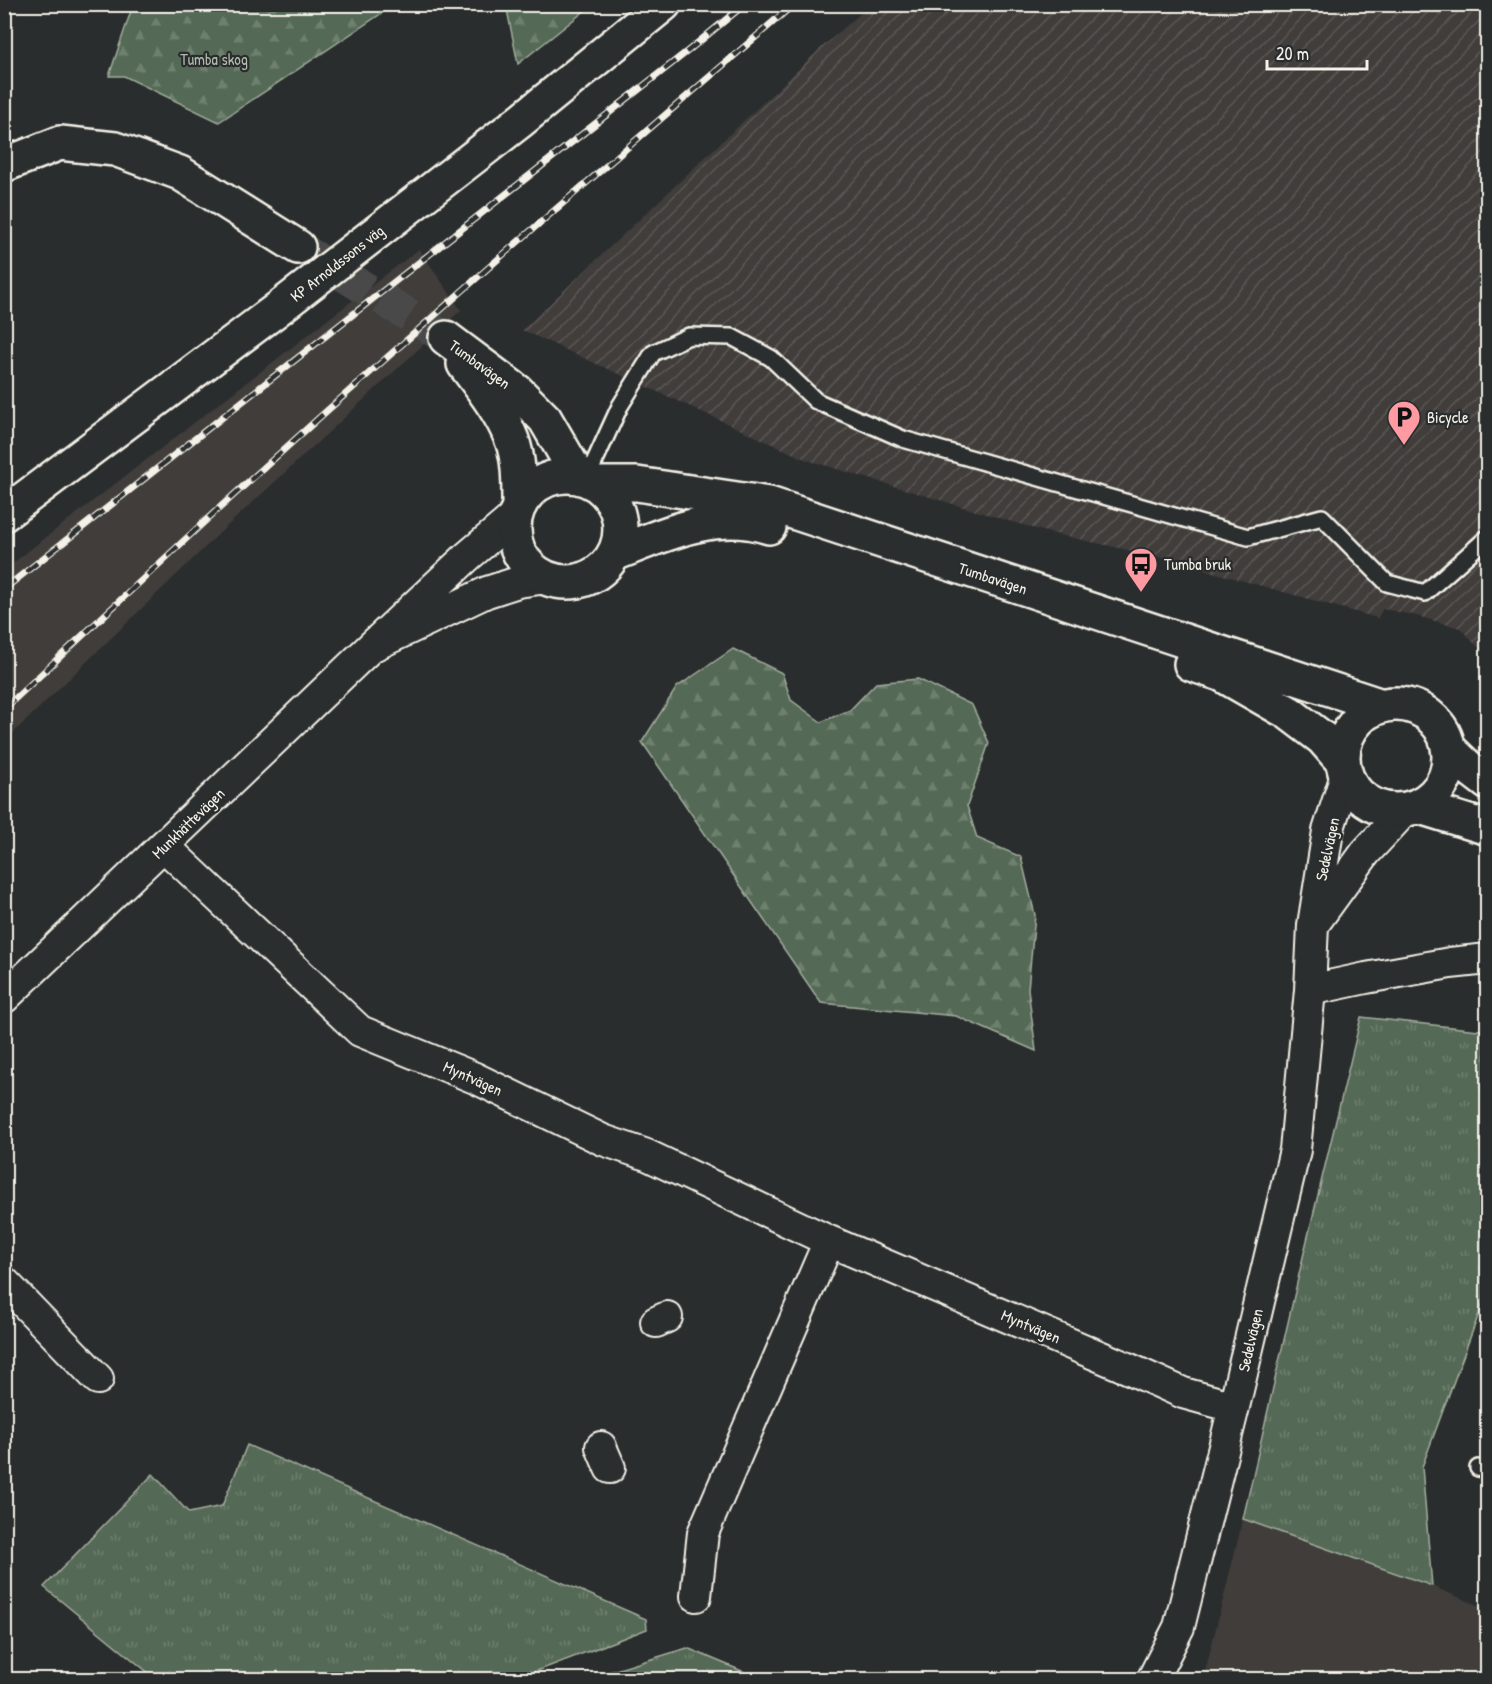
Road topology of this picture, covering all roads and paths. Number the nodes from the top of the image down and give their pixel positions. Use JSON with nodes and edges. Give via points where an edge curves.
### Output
{"nodes":[{"id":1,"x":664,"y":4,"type":"edge"},
{"id":2,"x":4,"y":165,"type":"edge"},
{"id":3,"x":298,"y":246,"type":"tunnel mouth"},
{"id":4,"x":587,"y":480,"type":"junction"},
{"id":5,"x":7,"y":507,"type":"edge"},
{"id":6,"x":517,"y":508,"type":"junction"},
{"id":7,"x":1488,"y":537,"type":"edge"},
{"id":8,"x":614,"y":554,"type":"junction"},
{"id":9,"x":548,"y":578,"type":"junction"},
{"id":10,"x":371,"y":646,"type":"junction"},
{"id":11,"x":1382,"y":706,"type":"junction"},
{"id":12,"x":1448,"y":748,"type":"junction"},
{"id":13,"x":1345,"y":768,"type":"junction"},
{"id":14,"x":1488,"y":783,"type":"edge"},
{"id":15,"x":1411,"y":808,"type":"junction"},
{"id":16,"x":1488,"y":828,"type":"edge"},
{"id":17,"x":164,"y":846,"type":"junction"},
{"id":18,"x":1313,"y":925,"type":"junction"},
{"id":19,"x":1488,"y":958,"type":"edge"},
{"id":20,"x":1310,"y":990,"type":"junction"},
{"id":21,"x":4,"y":998,"type":"edge"},
{"id":22,"x":829,"y":1241,"type":"junction"},
{"id":23,"x":4,"y":1282,"type":"edge"},
{"id":24,"x":98,"y":1379,"type":"dead end"},
{"id":25,"x":1234,"y":1407,"type":"junction"},
{"id":26,"x":696,"y":1596,"type":"dead end"},
{"id":27,"x":1152,"y":1680,"type":"edge"}],
"edges":[{"from":1,"to":5,"type":"main road","name":"KP Arnoldssons väg","via":[[285,304]]},
{"from":2,"to":3,"type":"main road","via":[[60,143],[115,149],[180,173]]},
{"from":4,"to":6,"type":"main road","via":[[559,476],[539,484]]},
{"from":4,"to":6,"type":"main road","name":"Tumbavägen","via":[[545,419],[517,391],[446,338],[496,409],[512,441],[519,478]]},
{"from":4,"to":7,"type":"lane","via":[[620,406],[653,354],[689,336],[732,337],[771,358],[816,401],[903,439],[1248,537],[1322,517],[1387,583],[1425,593]]},
{"from":4,"to":8,"type":"main road","via":[[613,502],[618,512],[620,530]]},
{"from":4,"to":11,"type":"main road","name":"Tumbavägen","via":[[770,504]]},
{"from":6,"to":9,"type":"main road","via":[[514,539],[520,556],[533,571]]},
{"from":6,"to":10,"type":"street","name":"Munkhättevägen"},
{"from":8,"to":9,"type":"main road","via":[[588,579],[569,582]]},
{"from":8,"to":13,"type":"main road","name":"Tumbavägen","via":[[680,528],[726,520],[761,524],[1221,674],[1289,713],[1322,738]]},
{"from":9,"to":10,"type":"street","name":"Munkhättevägen","via":[[487,592]]},
{"from":10,"to":17,"type":"street","name":"Munkhättevägen"},
{"from":11,"to":12,"type":"main road","via":[[1400,704],[1429,716]]},
{"from":11,"to":13,"type":"main road","via":[[1364,715],[1352,728],[1345,743]]},
{"from":12,"to":14,"type":"main road"},
{"from":12,"to":15,"type":"main road","via":[[1444,781],[1430,798]]},
{"from":13,"to":15,"type":"main road","via":[[1355,791],[1372,805],[1387,810]]},
{"from":13,"to":18,"type":"street","name":"Sedelvägen","via":[[1329,831]]},
{"from":15,"to":16,"type":"main road"},
{"from":15,"to":18,"type":"street","name":"Sedelvägen","via":[[1366,852]]},
{"from":17,"to":21,"type":"street","name":"Munkhättevägen"},
{"from":17,"to":22,"type":"street","name":"Myntvägen","via":[[360,1031],[476,1078],[603,1140],[647,1155]]},
{"from":18,"to":20,"type":"street","name":"Sedelvägen"},
{"from":19,"to":20,"type":"street"},
{"from":20,"to":25,"type":"street","name":"Sedelvägen","via":[[1295,1150]]},
{"from":22,"to":25,"type":"street","name":"Myntvägen","via":[[1183,1393]]},
{"from":22,"to":26,"type":"street","via":[[703,1533]]},
{"from":23,"to":24,"type":"street"},
{"from":25,"to":27,"type":"street","name":"Sedelvägen","via":[[1179,1627]]}]}
